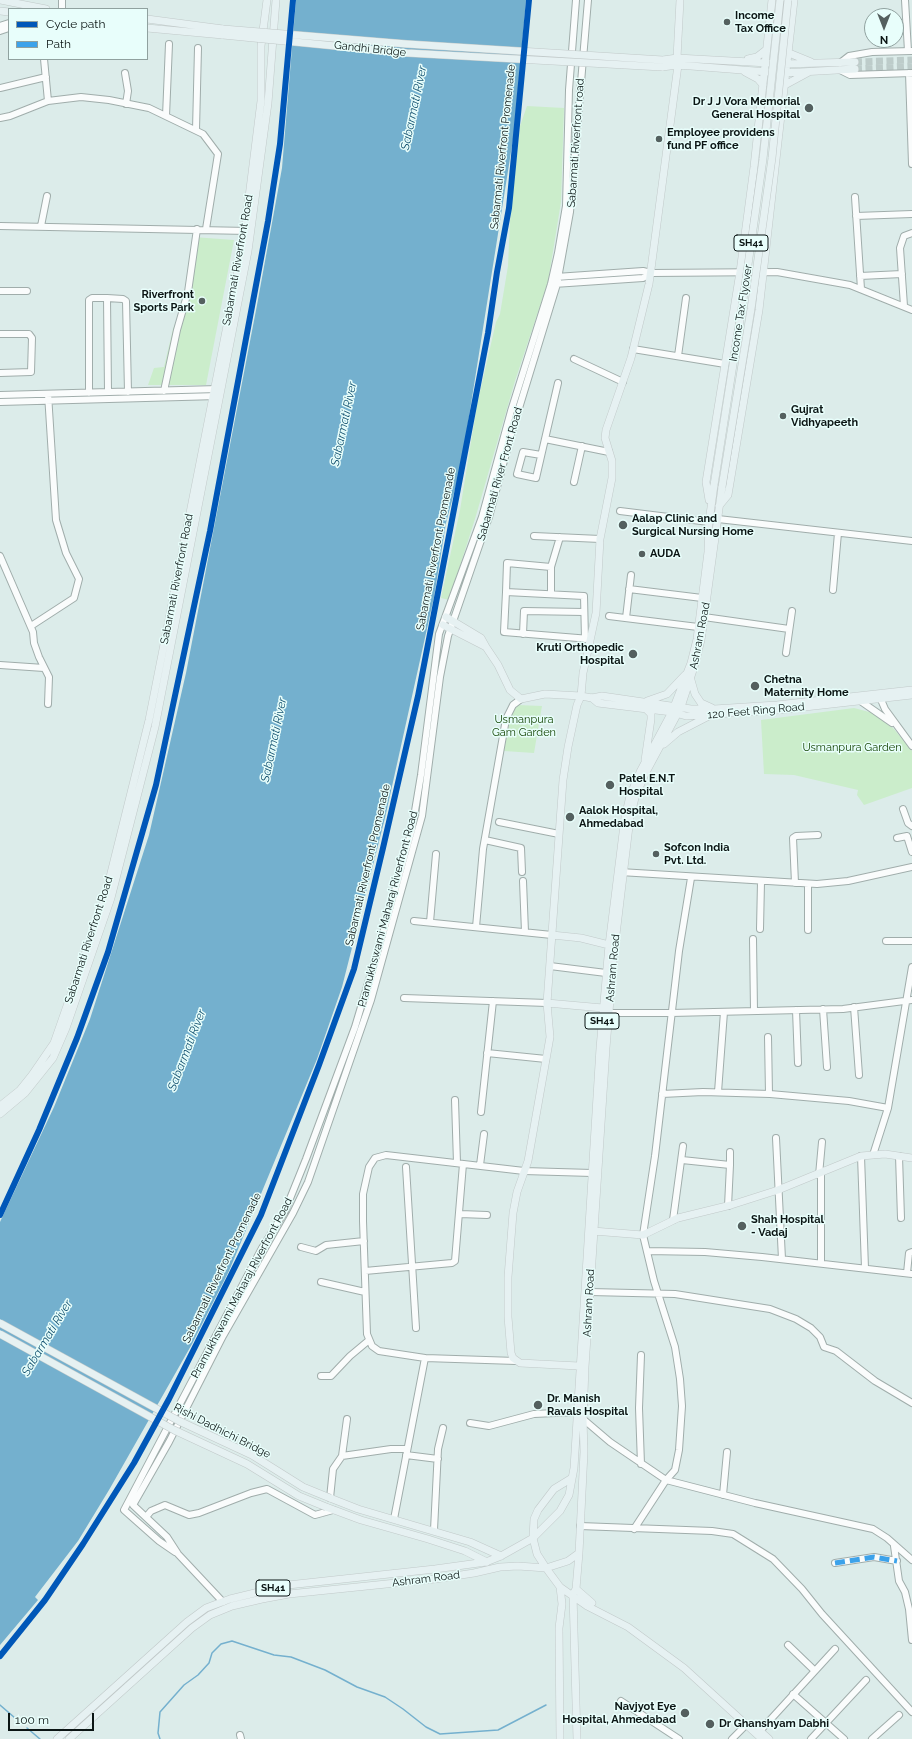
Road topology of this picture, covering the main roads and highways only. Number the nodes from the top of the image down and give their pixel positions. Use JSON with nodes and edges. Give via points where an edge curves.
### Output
{"nodes":[{"id":1,"x":0,"y":0,"type":"edge"},
{"id":2,"x":267,"y":0,"type":"edge"},
{"id":3,"x":276,"y":0,"type":"edge"},
{"id":4,"x":680,"y":0,"type":"edge"},
{"id":5,"x":772,"y":0,"type":"edge"},
{"id":6,"x":780,"y":0,"type":"edge"},
{"id":7,"x":788,"y":0,"type":"edge"},
{"id":8,"x":794,"y":0,"type":"edge"},
{"id":9,"x":41,"y":8,"type":"edge"},
{"id":10,"x":148,"y":19,"type":"edge"},
{"id":11,"x":148,"y":28,"type":"edge"},
{"id":12,"x":223,"y":32,"type":"junction"},
{"id":13,"x":766,"y":50,"type":"junction"},
{"id":14,"x":789,"y":54,"type":"junction"},
{"id":15,"x":738,"y":61,"type":"junction"},
{"id":16,"x":678,"y":62,"type":"junction"},
{"id":17,"x":765,"y":63,"type":"junction"},
{"id":18,"x":788,"y":64,"type":"junction"},
{"id":19,"x":855,"y":66,"type":"tunnel mouth"},
{"id":20,"x":814,"y":67,"type":"junction"},
{"id":21,"x":738,"y":70,"type":"junction"},
{"id":22,"x":764,"y":72,"type":"junction"},
{"id":23,"x":787,"y":73,"type":"junction"},
{"id":24,"x":763,"y":85,"type":"junction"},
{"id":25,"x":785,"y":85,"type":"junction"},
{"id":26,"x":248,"y":231,"type":"junction"},
{"id":27,"x":217,"y":393,"type":"junction"},
{"id":28,"x":710,"y":506,"type":"junction"},
{"id":29,"x":719,"y":506,"type":"junction"},
{"id":30,"x":449,"y":619,"type":"road end"},
{"id":31,"x":443,"y":625,"type":"road end"},
{"id":32,"x":486,"y":647,"type":"junction"},
{"id":33,"x":688,"y":672,"type":"junction"},
{"id":34,"x":691,"y":680,"type":"junction"},
{"id":35,"x":912,"y":690,"type":"edge"},
{"id":36,"x":912,"y":695,"type":"edge"},
{"id":37,"x":581,"y":696,"type":"junction"},
{"id":38,"x":880,"y":696,"type":"junction"},
{"id":39,"x":646,"y":705,"type":"junction"},
{"id":40,"x":677,"y":710,"type":"junction"},
{"id":41,"x":713,"y":712,"type":"junction"},
{"id":42,"x":661,"y":746,"type":"junction"},
{"id":43,"x":644,"y":766,"type":"junction"},
{"id":44,"x":621,"y":872,"type":"junction"},
{"id":45,"x":552,"y":935,"type":"junction"},
{"id":46,"x":609,"y":945,"type":"junction"},
{"id":47,"x":547,"y":1003,"type":"junction"},
{"id":48,"x":606,"y":1010,"type":"junction"},
{"id":49,"x":0,"y":1106,"type":"edge"},
{"id":50,"x":0,"y":1114,"type":"edge"},
{"id":51,"x":912,"y":1158,"type":"edge"},
{"id":52,"x":593,"y":1232,"type":"junction"},
{"id":53,"x":0,"y":1323,"type":"edge"},
{"id":54,"x":0,"y":1334,"type":"edge"},
{"id":55,"x":579,"y":1366,"type":"junction"},
{"id":56,"x":572,"y":1478,"type":"junction"},
{"id":57,"x":533,"y":1538,"type":"junction"},
{"id":58,"x":579,"y":1553,"type":"junction"},
{"id":59,"x":501,"y":1556,"type":"junction"},
{"id":60,"x":486,"y":1562,"type":"junction"},
{"id":61,"x":500,"y":1566,"type":"junction"},
{"id":62,"x":546,"y":1568,"type":"junction"},
{"id":63,"x":560,"y":1587,"type":"junction"},
{"id":64,"x":574,"y":1592,"type":"junction"},
{"id":65,"x":224,"y":1605,"type":"junction"},
{"id":66,"x":57,"y":1739,"type":"edge"},
{"id":67,"x":69,"y":1739,"type":"edge"},
{"id":68,"x":560,"y":1739,"type":"edge"},
{"id":69,"x":577,"y":1739,"type":"edge"},
{"id":70,"x":762,"y":1739,"type":"edge"},
{"id":71,"x":769,"y":1739,"type":"edge"}],
"edges":[{"from":1,"to":9,"type":"main road"},
{"from":2,"to":26,"type":"main road","name":"Sabarmati Riverfront Road","via":[[261,46],[261,101]]},
{"from":3,"to":26,"type":"main road","name":"Sabarmati Riverfront Road","via":[[268,103]]},
{"from":4,"to":16,"type":"main road"},
{"from":5,"to":13,"type":"main road"},
{"from":6,"to":28,"type":"main road","name":"Income Tax Flyover","number":"SH41","bridge":true,"via":[[763,159]]},
{"from":7,"to":29,"type":"main road","name":"Income Tax Flyover","bridge":true,"via":[[770,173]]},
{"from":8,"to":14,"type":"main road"},
{"from":10,"to":12,"type":"main road"},
{"from":11,"to":12,"type":"main road"},
{"from":12,"to":16,"type":"main road","name":"Gandhi Bridge","bridge":true,"via":[[662,63]]},
{"from":13,"to":15,"type":"main road","via":[[753,58]]},
{"from":13,"to":17,"type":"main road"},
{"from":14,"to":18,"type":"main road"},
{"from":14,"to":20,"type":"main road"},
{"from":15,"to":16,"type":"main road"},
{"from":15,"to":17,"type":"main road"},
{"from":16,"to":21,"type":"main road"},
{"from":16,"to":37,"type":"main road","via":[[651,273],[633,349],[606,430],[605,438],[612,461],[612,478],[600,539],[596,613],[588,639]]},
{"from":17,"to":18,"type":"main road"},
{"from":17,"to":22,"type":"main road"},
{"from":18,"to":20,"type":"main road"},
{"from":18,"to":23,"type":"main road"},
{"from":19,"to":20,"type":"main road"},
{"from":20,"to":23,"type":"main road"},
{"from":20,"to":25,"type":"main road"},
{"from":21,"to":22,"type":"main road"},
{"from":21,"to":24,"type":"main road","via":[[753,75]]},
{"from":22,"to":23,"type":"main road"},
{"from":22,"to":24,"type":"main road"},
{"from":23,"to":25,"type":"main road"},
{"from":24,"to":28,"type":"main road","via":[[740,272],[706,482]]},
{"from":25,"to":29,"type":"main road","via":[[764,272],[728,495]]},
{"from":26,"to":27,"type":"main road","name":"Sabarmati Riverfront Road"},
{"from":27,"to":49,"type":"main road","name":"Sabarmati Riverfront Road","via":[[149,720],[105,897],[54,1042],[20,1090]]},
{"from":27,"to":50,"type":"main road","name":"Sabarmati Riverfront Road","via":[[154,727],[111,898],[66,1028],[52,1058],[25,1093]]},
{"from":28,"to":33,"type":"main road","name":"Ashram Road","number":"SH41","via":[[702,598]]},
{"from":29,"to":34,"type":"main road","name":"Ashram Road","via":[[701,640]]},
{"from":30,"to":32,"type":"main road","via":[[481,638]]},
{"from":31,"to":32,"type":"main road"},
{"from":32,"to":37,"type":"main road","name":"120 Feet Ring Road","via":[[510,690],[521,699],[545,694]]},
{"from":33,"to":39,"type":"main road","via":[[667,694]]},
{"from":33,"to":40,"type":"main road","name":"Ashram Road","number":"SH41"},
{"from":34,"to":40,"type":"main road","name":"Ashram Road"},
{"from":34,"to":41,"type":"main road","via":[[701,703]]},
{"from":35,"to":38,"type":"main road","name":"120 Feet Ring Road"},
{"from":36,"to":38,"type":"main road","name":"120 Feet Ring Road"},
{"from":37,"to":39,"type":"main road","name":"120 Feet Ring Road","via":[[598,702]]},
{"from":37,"to":45,"type":"main road","via":[[576,705],[568,747]]},
{"from":38,"to":41,"type":"main road","name":"120 Feet Ring Road","via":[[778,710]]},
{"from":39,"to":40,"type":"main road","name":"120 Feet Ring Road"},
{"from":39,"to":43,"type":"main road","via":[[650,719]]},
{"from":40,"to":41,"type":"main road","name":"120 Feet Ring Road","via":[[686,716]]},
{"from":40,"to":42,"type":"main road","name":"Ashram Road"},
{"from":40,"to":43,"type":"main road","name":"Ashram Road","number":"SH41"},
{"from":41,"to":42,"type":"main road","via":[[678,732]]},
{"from":42,"to":44,"type":"main road","name":"Ashram Road","via":[[635,798]]},
{"from":43,"to":44,"type":"main road","name":"Ashram Road","number":"SH41","via":[[630,796],[624,817]]},
{"from":44,"to":46,"type":"main road","name":"Ashram Road","number":"SH41"},
{"from":44,"to":48,"type":"main road","name":"Ashram Road"},
{"from":45,"to":46,"type":"main road","via":[[582,938]]},
{"from":45,"to":47,"type":"main road"},
{"from":46,"to":48,"type":"main road","name":"Ashram Road","number":"SH41"},
{"from":47,"to":48,"type":"main road"},
{"from":47,"to":55,"type":"main road","via":[[550,1038],[528,1161],[514,1213],[509,1255],[511,1353],[516,1361],[526,1364]]},
{"from":48,"to":52,"type":"main road","name":"Ashram Road"},
{"from":48,"to":55,"type":"main road","name":"Ashram Road","number":"SH41"},
{"from":51,"to":52,"type":"main road","via":[[885,1154],[861,1156],[778,1190],[673,1220],[643,1235]]},
{"from":52,"to":58,"type":"main road","name":"Ashram Road"},
{"from":53,"to":59,"type":"main road","name":"Rishi Dadhichi Bridge","bridge":true,"via":[[179,1421],[244,1452],[303,1487],[330,1498],[470,1542]]},
{"from":54,"to":60,"type":"main road","name":"Rishi Dadhichi Bridge","bridge":true,"via":[[174,1430],[240,1460],[299,1496],[361,1520],[466,1551]]},
{"from":55,"to":56,"type":"main road","name":"Ashram Road","number":"SH41"},
{"from":56,"to":57,"type":"main road","name":"Ashram Road","number":"SH41","via":[[569,1495],[560,1511]]},
{"from":56,"to":57,"type":"main road","via":[[554,1489],[538,1510],[534,1519]]},
{"from":57,"to":59,"type":"main road","name":"Ashram Road","number":"SH41"},
{"from":57,"to":62,"type":"main road","via":[[537,1554]]},
{"from":58,"to":62,"type":"main road","name":"Ashram Road","via":[[568,1561]]},
{"from":58,"to":64,"type":"main road"},
{"from":59,"to":60,"type":"main road","name":"Ashram Road","number":"SH41"},
{"from":60,"to":61,"type":"main road"},
{"from":60,"to":65,"type":"main road","name":"Ashram Road","number":"SH41","via":[[288,1585]]},
{"from":61,"to":62,"type":"main road","name":"Ashram Road"},
{"from":61,"to":65,"type":"main road","name":"Ashram Road","via":[[435,1579],[289,1594]]},
{"from":62,"to":63,"type":"main road"},
{"from":63,"to":64,"type":"main road"},
{"from":63,"to":68,"type":"main road"},
{"from":64,"to":69,"type":"main road"},
{"from":64,"to":70,"type":"main road","via":[[587,1606],[628,1627],[684,1668]]},
{"from":64,"to":71,"type":"main road","via":[[630,1623],[687,1664]]},
{"from":65,"to":66,"type":"main road","name":"Ashram Road","number":"SH41","via":[[206,1608],[187,1622]]},
{"from":65,"to":67,"type":"main road","name":"Ashram Road","via":[[192,1628]]}]}
